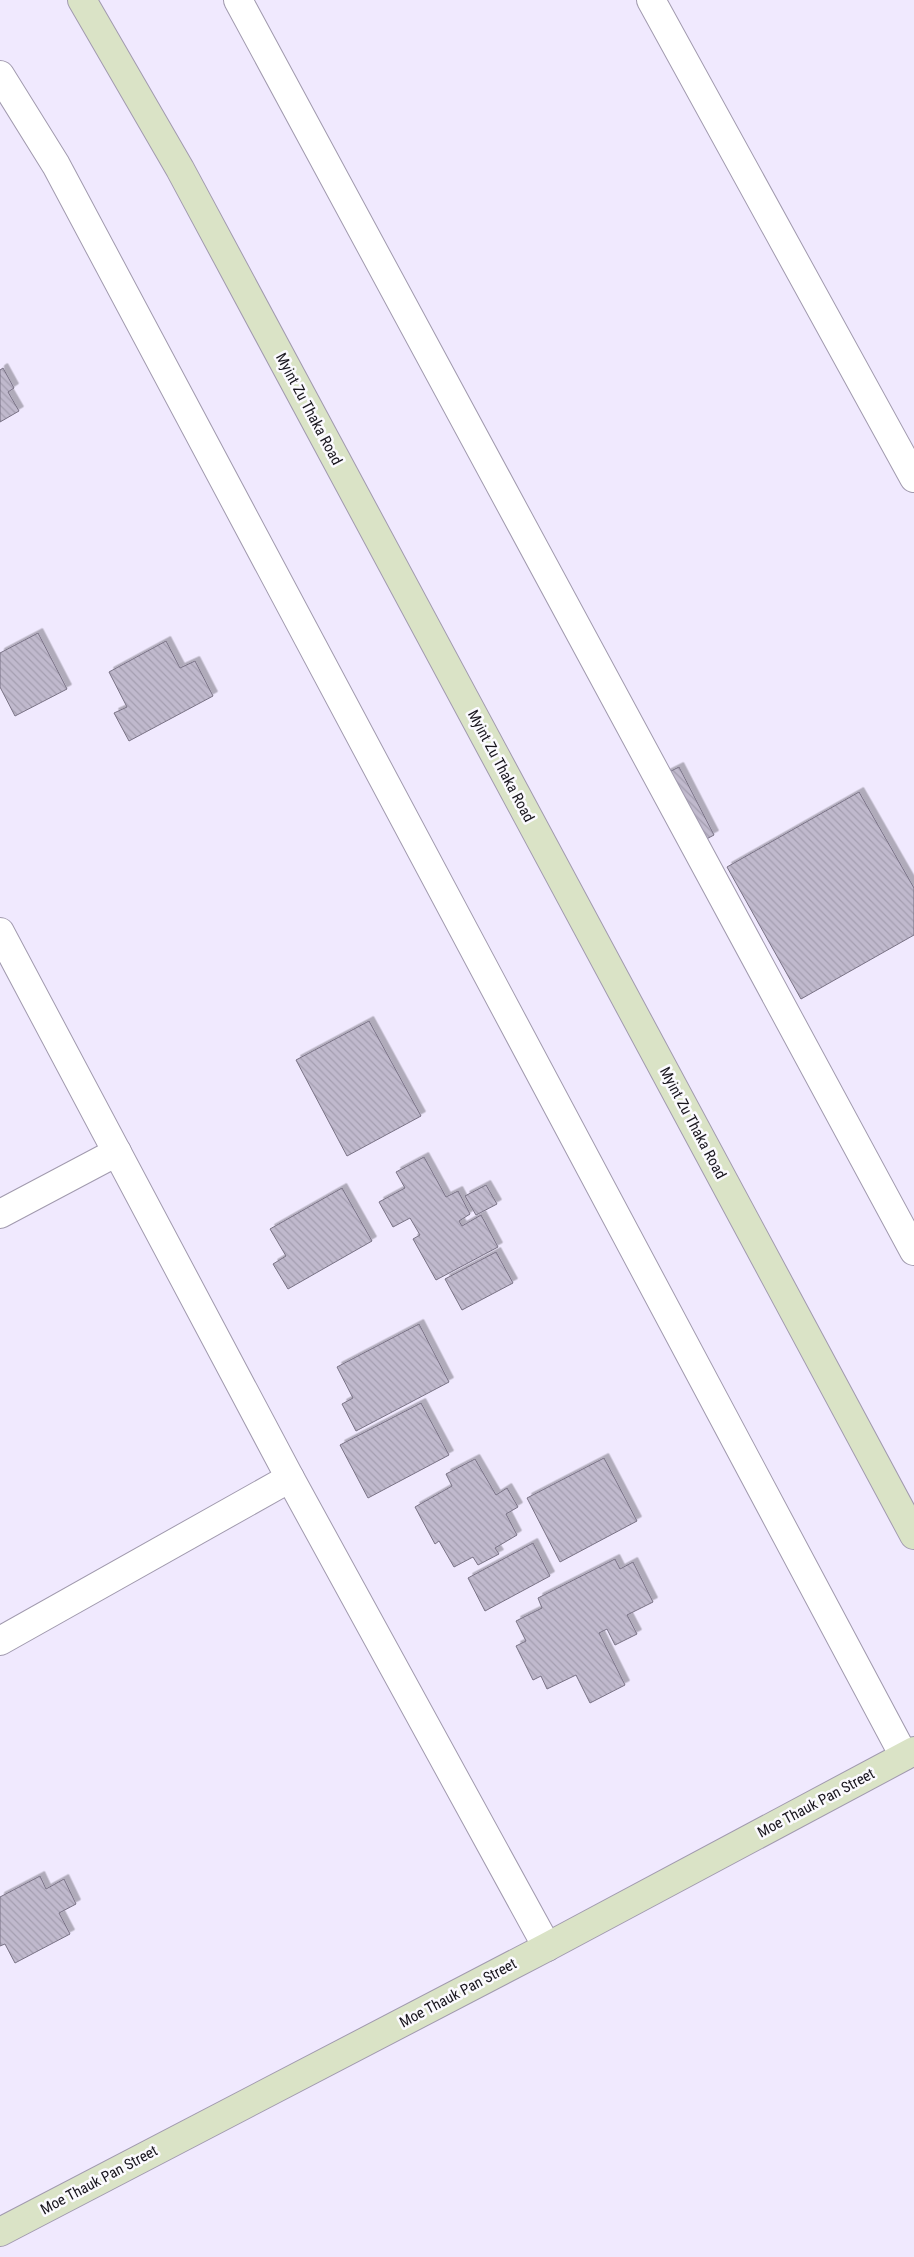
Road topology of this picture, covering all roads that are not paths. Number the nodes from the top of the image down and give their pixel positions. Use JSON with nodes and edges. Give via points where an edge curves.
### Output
{"nodes":[{"id":1,"x":82,"y":0,"type":"edge"},
{"id":2,"x":238,"y":0,"type":"edge"},
{"id":3,"x":651,"y":0,"type":"edge"},
{"id":4,"x":0,"y":76,"type":"edge"},
{"id":5,"x":914,"y":478,"type":"edge"},
{"id":6,"x":0,"y":932,"type":"edge"},
{"id":7,"x":117,"y":1152,"type":"junction"},
{"id":8,"x":0,"y":1214,"type":"edge"},
{"id":9,"x":914,"y":1251,"type":"edge"},
{"id":10,"x":290,"y":1478,"type":"junction"},
{"id":11,"x":914,"y":1535,"type":"edge"},
{"id":12,"x":0,"y":1641,"type":"edge"},
{"id":13,"x":909,"y":1753,"type":"edge"},
{"id":14,"x":547,"y":1947,"type":"junction"},
{"id":15,"x":0,"y":2232,"type":"edge"}],
"edges":[{"from":1,"to":11,"type":"street","name":"Myint Zu Thaka Road","via":[[190,187]]},
{"from":2,"to":9,"type":"street"},
{"from":3,"to":5,"type":"street"},
{"from":4,"to":13,"type":"street","via":[[60,174]]},
{"from":6,"to":7,"type":"street"},
{"from":7,"to":8,"type":"street"},
{"from":7,"to":10,"type":"street"},
{"from":10,"to":12,"type":"street"},
{"from":10,"to":14,"type":"street"},
{"from":13,"to":14,"type":"street","name":"Moe Thauk Pan Street"},
{"from":14,"to":15,"type":"street","name":"Moe Thauk Pan Street"}]}
